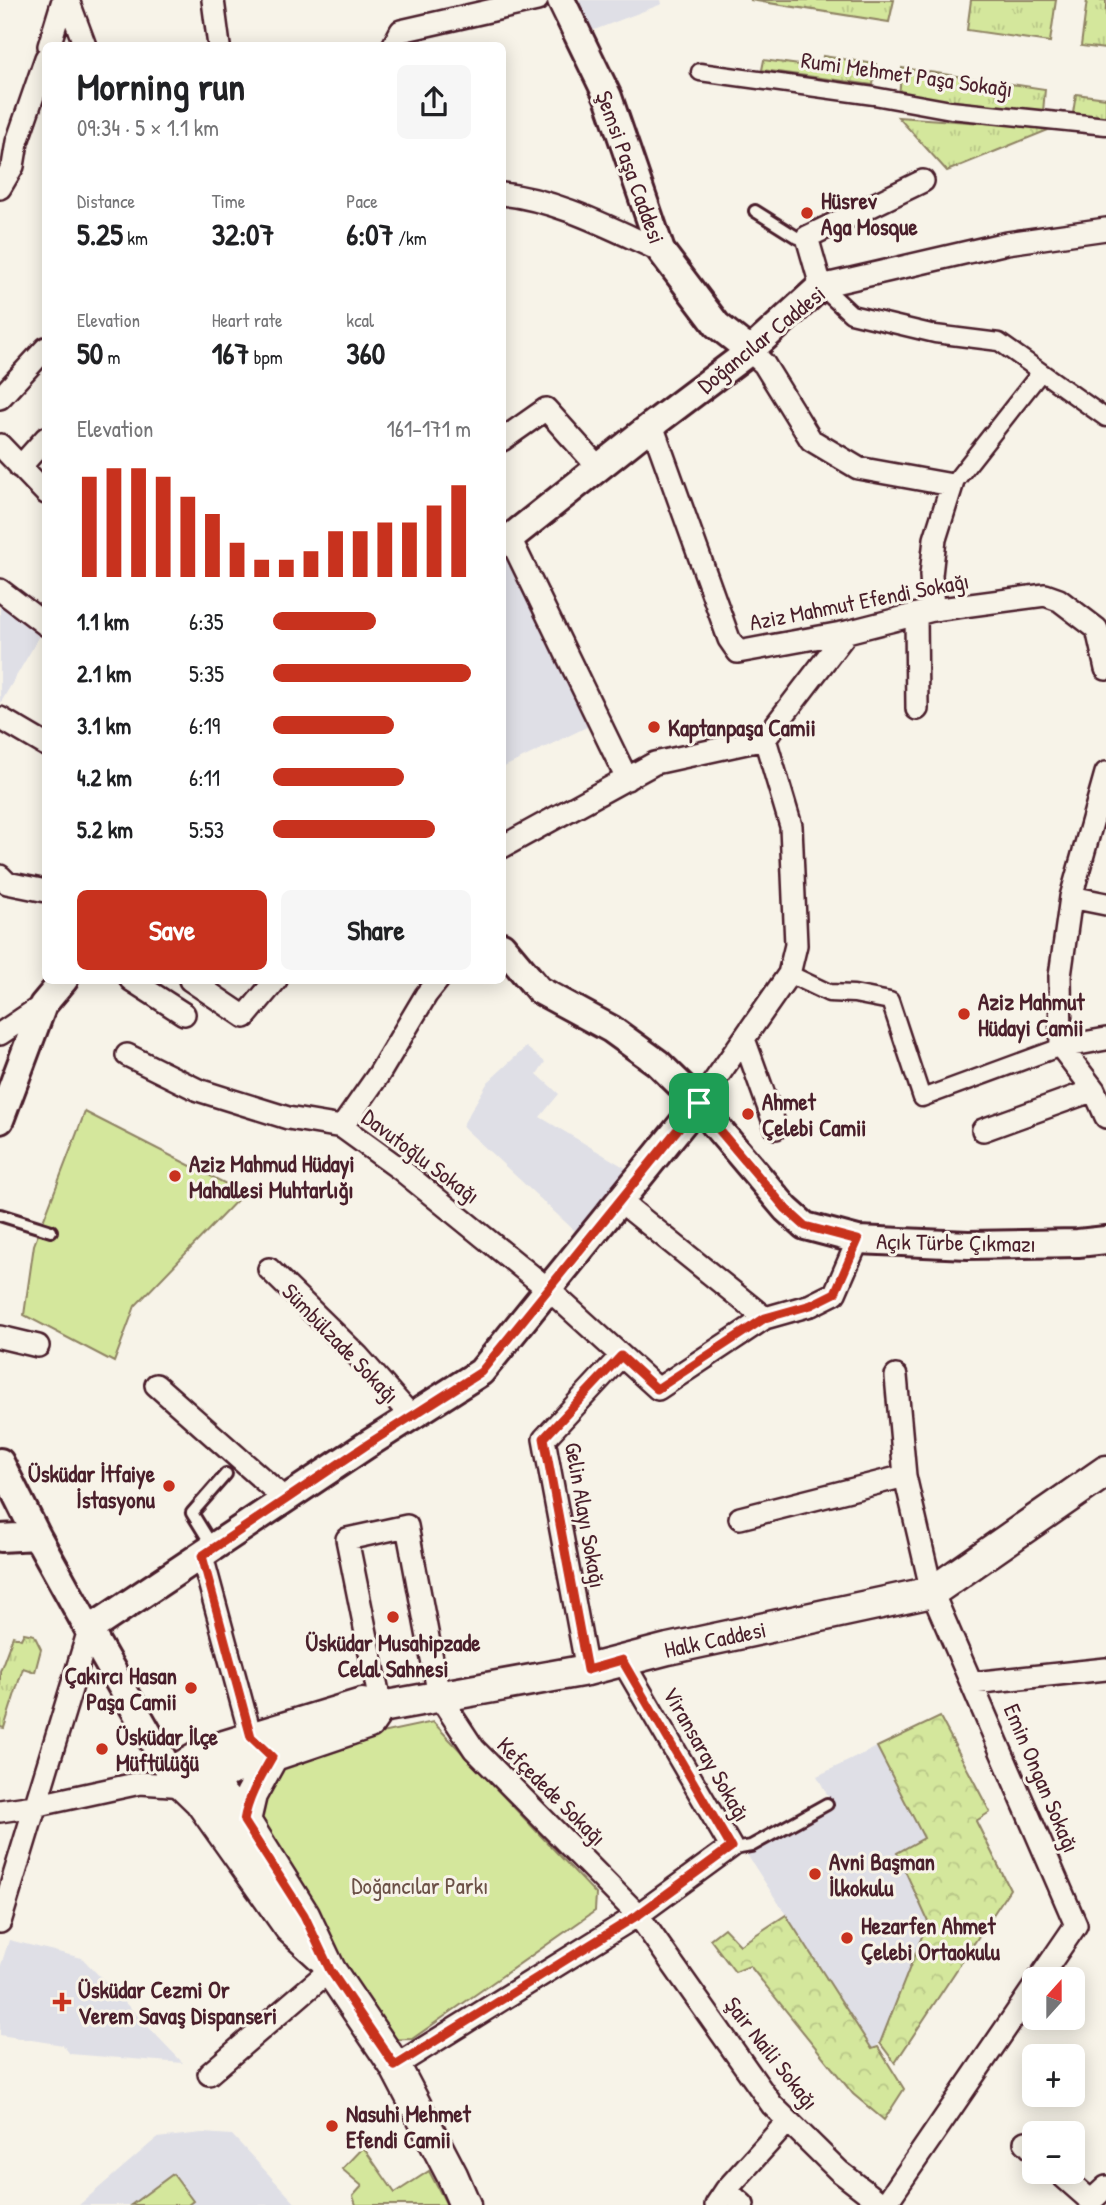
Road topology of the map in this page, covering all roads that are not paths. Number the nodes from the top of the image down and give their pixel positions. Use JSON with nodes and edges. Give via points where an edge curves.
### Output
{"nodes":[{"id":1,"x":65,"y":0,"type":"edge"},
{"id":2,"x":213,"y":0,"type":"edge"},
{"id":3,"x":537,"y":0,"type":"edge"},
{"id":4,"x":561,"y":0,"type":"edge"},
{"id":5,"x":50,"y":42,"type":"edge"},
{"id":6,"x":83,"y":42,"type":"edge"},
{"id":7,"x":218,"y":42,"type":"edge"},
{"id":8,"x":395,"y":42,"type":"edge"},
{"id":9,"x":42,"y":70,"type":"edge"},
{"id":10,"x":700,"y":72,"type":"dead end"},
{"id":11,"x":1106,"y":127,"type":"edge"},
{"id":12,"x":923,"y":181,"type":"dead end"},
{"id":13,"x":0,"y":188,"type":"edge"},
{"id":14,"x":506,"y":195,"type":"edge"},
{"id":15,"x":755,"y":211,"type":"dead end"},
{"id":16,"x":1106,"y":229,"type":"edge"},
{"id":17,"x":807,"y":237,"type":"junction"},
{"id":18,"x":661,"y":251,"type":"junction"},
{"id":19,"x":821,"y":286,"type":"junction"},
{"id":20,"x":750,"y":351,"type":"junction"},
{"id":21,"x":42,"y":352,"type":"edge"},
{"id":22,"x":1041,"y":372,"type":"junction"},
{"id":23,"x":0,"y":398,"type":"edge"},
{"id":24,"x":1106,"y":418,"type":"edge"},
{"id":25,"x":652,"y":425,"type":"junction"},
{"id":26,"x":506,"y":437,"type":"edge"},
{"id":27,"x":42,"y":442,"type":"edge"},
{"id":28,"x":0,"y":445,"type":"edge"},
{"id":29,"x":20,"y":467,"type":"junction"},
{"id":30,"x":598,"y":467,"type":"junction"},
{"id":31,"x":952,"y":485,"type":"junction"},
{"id":32,"x":42,"y":489,"type":"edge"},
{"id":33,"x":506,"y":540,"type":"edge"},
{"id":34,"x":0,"y":590,"type":"edge"},
{"id":35,"x":925,"y":612,"type":"junction"},
{"id":36,"x":42,"y":622,"type":"edge"},
{"id":37,"x":847,"y":632,"type":"junction"},
{"id":38,"x":1106,"y":669,"type":"edge"},
{"id":39,"x":917,"y":709,"type":"dead end"},
{"id":40,"x":0,"y":718,"type":"edge"},
{"id":41,"x":765,"y":739,"type":"junction"},
{"id":42,"x":42,"y":743,"type":"edge"},
{"id":43,"x":1106,"y":773,"type":"edge"},
{"id":44,"x":627,"y":779,"type":"junction"},
{"id":45,"x":506,"y":845,"type":"edge"},
{"id":46,"x":0,"y":876,"type":"edge"},
{"id":47,"x":42,"y":890,"type":"edge"},
{"id":48,"x":1072,"y":897,"type":"junction"},
{"id":49,"x":1106,"y":904,"type":"edge"},
{"id":50,"x":506,"y":951,"type":"edge"},
{"id":51,"x":789,"y":974,"type":"junction"},
{"id":52,"x":61,"y":984,"type":"edge"},
{"id":53,"x":137,"y":984,"type":"edge"},
{"id":54,"x":196,"y":984,"type":"edge"},
{"id":55,"x":273,"y":984,"type":"edge"},
{"id":56,"x":435,"y":984,"type":"edge"},
{"id":57,"x":43,"y":1005,"type":"junction"},
{"id":58,"x":184,"y":1014,"type":"dead end"},
{"id":59,"x":0,"y":1034,"type":"edge"},
{"id":60,"x":744,"y":1039,"type":"junction"},
{"id":61,"x":1106,"y":1039,"type":"edge"},
{"id":62,"x":1061,"y":1047,"type":"junction"},
{"id":63,"x":127,"y":1055,"type":"dead end"},
{"id":64,"x":1094,"y":1090,"type":"junction"},
{"id":65,"x":699,"y":1103,"type":"junction"},
{"id":66,"x":1106,"y":1118,"type":"edge"},
{"id":67,"x":0,"y":1120,"type":"edge"},
{"id":68,"x":342,"y":1127,"type":"junction"},
{"id":69,"x":776,"y":1128,"type":"dead end"},
{"id":70,"x":983,"y":1130,"type":"dead end"},
{"id":71,"x":620,"y":1201,"type":"junction"},
{"id":72,"x":0,"y":1215,"type":"edge"},
{"id":73,"x":51,"y":1231,"type":"dead end"},
{"id":74,"x":858,"y":1240,"type":"junction"},
{"id":75,"x":1106,"y":1240,"type":"edge"},
{"id":76,"x":269,"y":1269,"type":"dead end"},
{"id":77,"x":548,"y":1289,"type":"junction"},
{"id":78,"x":765,"y":1318,"type":"junction"},
{"id":79,"x":0,"y":1337,"type":"edge"},
{"id":80,"x":38,"y":1346,"type":"dead end"},
{"id":81,"x":621,"y":1356,"type":"junction"},
{"id":82,"x":896,"y":1376,"type":"dead end"},
{"id":83,"x":156,"y":1385,"type":"dead end"},
{"id":84,"x":412,"y":1417,"type":"junction"},
{"id":85,"x":0,"y":1462,"type":"edge"},
{"id":86,"x":1106,"y":1471,"type":"edge"},
{"id":87,"x":226,"y":1474,"type":"dead end"},
{"id":88,"x":905,"y":1476,"type":"junction"},
{"id":89,"x":286,"y":1500,"type":"junction"},
{"id":90,"x":740,"y":1518,"type":"dead end"},
{"id":91,"x":37,"y":1536,"type":"junction"},
{"id":92,"x":0,"y":1538,"type":"edge"},
{"id":93,"x":208,"y":1552,"type":"junction"},
{"id":94,"x":932,"y":1592,"type":"junction"},
{"id":95,"x":89,"y":1630,"type":"junction"},
{"id":96,"x":622,"y":1660,"type":"junction"},
{"id":97,"x":1106,"y":1669,"type":"edge"},
{"id":98,"x":587,"y":1670,"type":"junction"},
{"id":99,"x":973,"y":1683,"type":"junction"},
{"id":100,"x":439,"y":1696,"type":"junction"},
{"id":101,"x":381,"y":1707,"type":"junction"},
{"id":102,"x":262,"y":1747,"type":"junction"},
{"id":103,"x":181,"y":1771,"type":"junction"},
{"id":104,"x":827,"y":1804,"type":"dead end"},
{"id":105,"x":34,"y":1806,"type":"junction"},
{"id":106,"x":0,"y":1811,"type":"edge"},
{"id":107,"x":244,"y":1821,"type":"junction"},
{"id":108,"x":731,"y":1847,"type":"junction"},
{"id":109,"x":638,"y":1915,"type":"junction"},
{"id":110,"x":0,"y":1922,"type":"edge"},
{"id":111,"x":327,"y":1965,"type":"junction"},
{"id":112,"x":1047,"y":1967,"type":"edge"},
{"id":113,"x":1022,"y":2004,"type":"edge"},
{"id":114,"x":395,"y":2066,"type":"junction"},
{"id":115,"x":209,"y":2074,"type":"dead end"},
{"id":116,"x":788,"y":2121,"type":"junction"},
{"id":117,"x":1072,"y":2184,"type":"edge"},
{"id":118,"x":1106,"y":2187,"type":"edge"},
{"id":119,"x":721,"y":2198,"type":"edge"},
{"id":120,"x":465,"y":2205,"type":"edge"},
{"id":121,"x":743,"y":2205,"type":"edge"},
{"id":122,"x":884,"y":2205,"type":"edge"}],
"edges":[{"from":1,"to":5,"type":"street"},
{"from":1,"to":6,"type":"street"},
{"from":2,"to":7,"type":"street"},
{"from":3,"to":8,"type":"street","via":[[401,31]]},
{"from":4,"to":18,"type":"street","name":"Şemsi Paşa Caddesi","via":[[608,97]]},
{"from":9,"to":13,"type":"street","via":[[13,166]]},
{"from":10,"to":11,"type":"street","name":"Rumi Mehmet Paşa Sokağı","via":[[951,110]]},
{"from":12,"to":17,"type":"street"},
{"from":14,"to":18,"type":"street","via":[[573,212]]},
{"from":15,"to":17,"type":"lane","via":[[798,238]]},
{"from":16,"to":19,"type":"street","name":"Doğancılar Caddesi","via":[[1007,243]]},
{"from":17,"to":19,"type":"street"},
{"from":18,"to":20,"type":"street","name":"Şemsi Paşa Caddesi","via":[[717,325]]},
{"from":19,"to":20,"type":"street","name":"Doğancılar Caddesi"},
{"from":19,"to":22,"type":"street","via":[[851,314],[935,334],[999,342]]},
{"from":20,"to":25,"type":"street","name":"Doğancılar Caddesi"},
{"from":20,"to":31,"type":"street","via":[[764,364],[811,440],[858,468]]},
{"from":21,"to":23,"type":"street"},
{"from":22,"to":24,"type":"street"},
{"from":22,"to":31,"type":"street"},
{"from":25,"to":30,"type":"street","name":"Doğancılar Caddesi"},
{"from":25,"to":37,"type":"street","name":"Aziz Mahmut Efendi Sokağı","via":[[738,652]]},
{"from":26,"to":30,"type":"street","via":[[546,409]]},
{"from":27,"to":29,"type":"street"},
{"from":28,"to":29,"type":"street"},
{"from":29,"to":32,"type":"street"},
{"from":30,"to":33,"type":"street","name":"Doğancılar Caddesi"},
{"from":31,"to":35,"type":"street","via":[[935,539]]},
{"from":33,"to":44,"type":"street"},
{"from":34,"to":36,"type":"street"},
{"from":35,"to":37,"type":"street","name":"Aziz Mahmut Efendi Sokağı"},
{"from":35,"to":38,"type":"street","name":"Aziz Mahmut Efendi Sokağı","via":[[1052,597],[1097,629]]},
{"from":35,"to":39,"type":"street"},
{"from":37,"to":41,"type":"street"},
{"from":40,"to":42,"type":"street"},
{"from":41,"to":44,"type":"street","via":[[655,763]]},
{"from":41,"to":51,"type":"street","via":[[791,826],[796,945]]},
{"from":43,"to":48,"type":"street"},
{"from":44,"to":45,"type":"street"},
{"from":46,"to":47,"type":"street","via":[[7,883]]},
{"from":48,"to":49,"type":"street"},
{"from":48,"to":62,"type":"street","via":[[1060,976]]},
{"from":50,"to":65,"type":"street","name":"Açık Türbe Çıkmazı","via":[[539,990],[611,1028],[658,1063]]},
{"from":51,"to":60,"type":"street"},
{"from":51,"to":62,"type":"street","via":[[829,993],[890,1001],[922,1098]]},
{"from":52,"to":57,"type":"street"},
{"from":53,"to":58,"type":"street"},
{"from":54,"to":55,"type":"street","via":[[244,1017]]},
{"from":56,"to":68,"type":"street"},
{"from":57,"to":59,"type":"street"},
{"from":57,"to":67,"type":"street"},
{"from":60,"to":65,"type":"street"},
{"from":60,"to":69,"type":"street"},
{"from":61,"to":62,"type":"street"},
{"from":62,"to":64,"type":"street"},
{"from":63,"to":68,"type":"street","name":"Davutoğlu Sokağı","via":[[198,1090],[288,1118]]},
{"from":64,"to":66,"type":"street"},
{"from":64,"to":70,"type":"street"},
{"from":65,"to":71,"type":"street","name":"Sümbülzade Sokağı"},
{"from":65,"to":74,"type":"street","name":"Açık Türbe Çıkmazı","via":[[805,1226]]},
{"from":68,"to":77,"type":"street","name":"Davutoğlu Sokağı"},
{"from":71,"to":77,"type":"street","name":"Sümbülzade Sokağı"},
{"from":71,"to":78,"type":"street"},
{"from":72,"to":73,"type":"lane"},
{"from":74,"to":75,"type":"street","name":"Açık Türbe Çıkmazı","via":[[968,1245]]},
{"from":74,"to":78,"type":"street","via":[[835,1293]]},
{"from":76,"to":84,"type":"street","name":"Sümbülzade Sokağı","via":[[358,1356]]},
{"from":77,"to":81,"type":"street","name":"Davutoğlu Sokağı"},
{"from":77,"to":84,"type":"street","name":"Sümbülzade Sokağı","via":[[481,1372]]},
{"from":78,"to":81,"type":"street","name":"Davutoğlu Sokağı","via":[[657,1389]]},
{"from":79,"to":80,"type":"street"},
{"from":81,"to":98,"type":"street","name":"Gelin Alayı Sokağı","via":[[544,1438]]},
{"from":82,"to":88,"type":"street","name":"Emin Ongan Sokağı"},
{"from":83,"to":89,"type":"street"},
{"from":84,"to":89,"type":"street","name":"Sümbülzade Sokağı"},
{"from":85,"to":91,"type":"street"},
{"from":86,"to":94,"type":"main road","name":"Halk Caddesi"},
{"from":87,"to":93,"type":"lane","via":[[192,1513]]},
{"from":88,"to":90,"type":"street"},
{"from":88,"to":94,"type":"street","name":"Emin Ongan Sokağı"},
{"from":89,"to":93,"type":"street","name":"Sümbülzade Sokağı"},
{"from":91,"to":92,"type":"street"},
{"from":91,"to":95,"type":"street"},
{"from":93,"to":95,"type":"street","name":"Sümbülzade Sokağı"},
{"from":93,"to":102,"type":"street"},
{"from":94,"to":96,"type":"main road","name":"Halk Caddesi"},
{"from":94,"to":99,"type":"street","name":"Emin Ongan Sokağı"},
{"from":95,"to":103,"type":"street"},
{"from":95,"to":105,"type":"street"},
{"from":96,"to":98,"type":"main road","name":"Halk Caddesi"},
{"from":96,"to":108,"type":"street","name":"Viransaray Sokağı"},
{"from":97,"to":99,"type":"street"},
{"from":98,"to":100,"type":"main road","name":"Halk Caddesi"},
{"from":99,"to":112,"type":"street","name":"Emin Ongan Sokağı","via":[[1076,1925]]},
{"from":100,"to":101,"type":"main road","name":"Halk Caddesi"},
{"from":100,"to":101,"type":"street","via":[[407,1526],[347,1539]]},
{"from":100,"to":109,"type":"street","name":"Kefçedede Sokağı","via":[[474,1749]]},
{"from":101,"to":102,"type":"main road","via":[[369,1723]]},
{"from":102,"to":103,"type":"main road"},
{"from":102,"to":107,"type":"main road"},
{"from":103,"to":105,"type":"street"},
{"from":103,"to":107,"type":"main road"},
{"from":103,"to":111,"type":"main road","via":[[290,1928]]},
{"from":104,"to":108,"type":"lane","via":[[751,1846]]},
{"from":105,"to":106,"type":"street"},
{"from":105,"to":110,"type":"street"},
{"from":107,"to":111,"type":"main road","via":[[304,1915]]},
{"from":108,"to":109,"type":"street","name":"Viransaray Sokağı"},
{"from":109,"to":114,"type":"street","name":"Viransaray Sokağı"},
{"from":109,"to":116,"type":"street","name":"Şair Naili Sokağı","via":[[772,2105]]},
{"from":111,"to":114,"type":"main road"},
{"from":111,"to":115,"type":"street"},
{"from":113,"to":122,"type":"street"},
{"from":114,"to":120,"type":"main road"},
{"from":116,"to":119,"type":"street"},
{"from":116,"to":122,"type":"street","name":"Şair Naili Sokağı","via":[[839,2171]]},
{"from":117,"to":118,"type":"street","via":[[1091,2201]]},
{"from":119,"to":121,"type":"street"}]}
